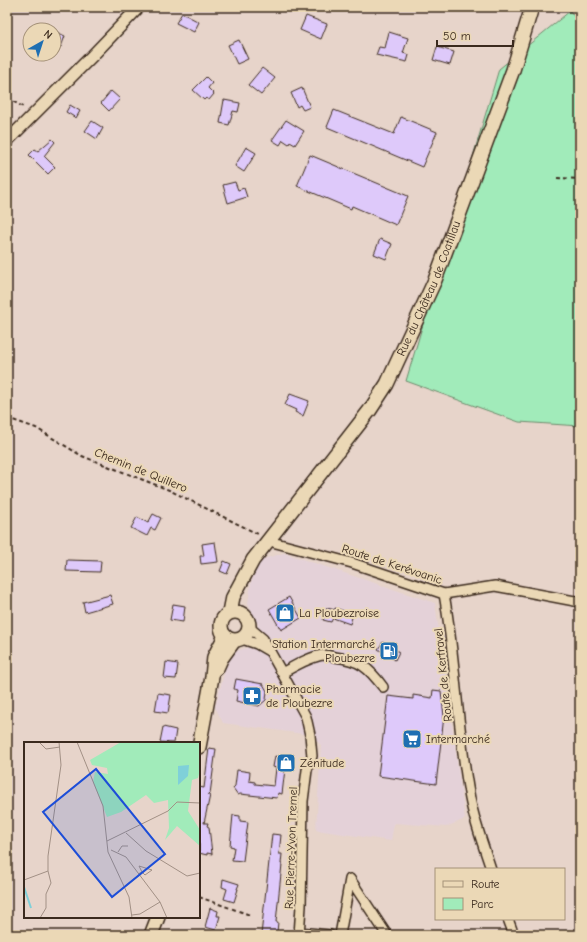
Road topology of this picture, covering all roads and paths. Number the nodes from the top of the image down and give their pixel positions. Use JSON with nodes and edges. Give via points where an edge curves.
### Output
{"nodes":[{"id":1,"x":139,"y":7,"type":"edge"},
{"id":2,"x":532,"y":7,"type":"edge"},
{"id":3,"x":7,"y":98,"type":"edge"},
{"id":4,"x":33,"y":115,"type":"junction"},
{"id":5,"x":7,"y":141,"type":"edge"},
{"id":6,"x":557,"y":178,"type":"dead end"},
{"id":7,"x":580,"y":179,"type":"edge"},
{"id":8,"x":7,"y":418,"type":"edge"},
{"id":9,"x":269,"y":539,"type":"junction"},
{"id":10,"x":444,"y":594,"type":"junction"},
{"id":11,"x":580,"y":602,"type":"edge"},
{"id":12,"x":236,"y":613,"type":"junction"},
{"id":13,"x":250,"y":628,"type":"junction"},
{"id":14,"x":234,"y":639,"type":"junction"},
{"id":15,"x":270,"y":652,"type":"junction"},
{"id":16,"x":282,"y":672,"type":"junction"},
{"id":17,"x":383,"y":687,"type":"dead end"},
{"id":18,"x":200,"y":742,"type":"edge"},
{"id":19,"x":491,"y":868,"type":"edge"},
{"id":20,"x":200,"y":897,"type":"edge"},
{"id":21,"x":250,"y":915,"type":"dead end"},
{"id":22,"x":158,"y":918,"type":"edge"},
{"id":23,"x":508,"y":920,"type":"edge"},
{"id":24,"x":299,"y":934,"type":"edge"},
{"id":25,"x":151,"y":935,"type":"edge"},
{"id":26,"x":330,"y":935,"type":"edge"},
{"id":27,"x":340,"y":935,"type":"edge"},
{"id":28,"x":387,"y":935,"type":"edge"},
{"id":29,"x":514,"y":935,"type":"edge"}],
"edges":[{"from":1,"to":4,"type":"street"},
{"from":2,"to":9,"type":"main road","name":"Rue du Château de Coatillau","via":[[513,70],[435,280],[387,384],[361,422]]},
{"from":3,"to":4,"type":"path","via":[[26,108]]},
{"from":4,"to":5,"type":"street"},
{"from":6,"to":7,"type":"path"},
{"from":8,"to":9,"type":"path","name":"Chemin de Quillero","via":[[36,428],[82,456],[169,490]]},
{"from":9,"to":10,"type":"street","name":"Route de Kerévoanic"},
{"from":9,"to":12,"type":"main road","name":"Rue du Château de Coatillau","via":[[240,582]]},
{"from":10,"to":11,"type":"street","name":"Route de Kerévoanic","via":[[495,586]]},
{"from":10,"to":19,"type":"street","name":"Route de Kerfravel","via":[[469,793],[475,822]]},
{"from":12,"to":13,"type":"main road","via":[[247,617]]},
{"from":12,"to":14,"type":"main road","via":[[226,615],[221,625],[222,631]]},
{"from":13,"to":14,"type":"main road","via":[[247,634]]},
{"from":13,"to":15,"type":"street","name":"Rue Pierre-Yvon Tremel","via":[[263,640]]},
{"from":14,"to":15,"type":"street","via":[[257,644]]},
{"from":14,"to":18,"type":"main road","via":[[212,677]]},
{"from":15,"to":16,"type":"street","name":"Rue Pierre-Yvon Tremel"},
{"from":16,"to":17,"type":"street","via":[[312,658],[324,655],[340,657],[360,663],[373,673]]},
{"from":16,"to":24,"type":"street","name":"Rue Pierre-Yvon Tremel","via":[[306,717],[312,756],[303,801]]},
{"from":20,"to":21,"type":"path"},
{"from":22,"to":25,"type":"main road"},
{"from":23,"to":29,"type":"street"},
{"from":24,"to":26,"type":"street"},
{"from":27,"to":28,"type":"street","via":[[350,880]]}]}
